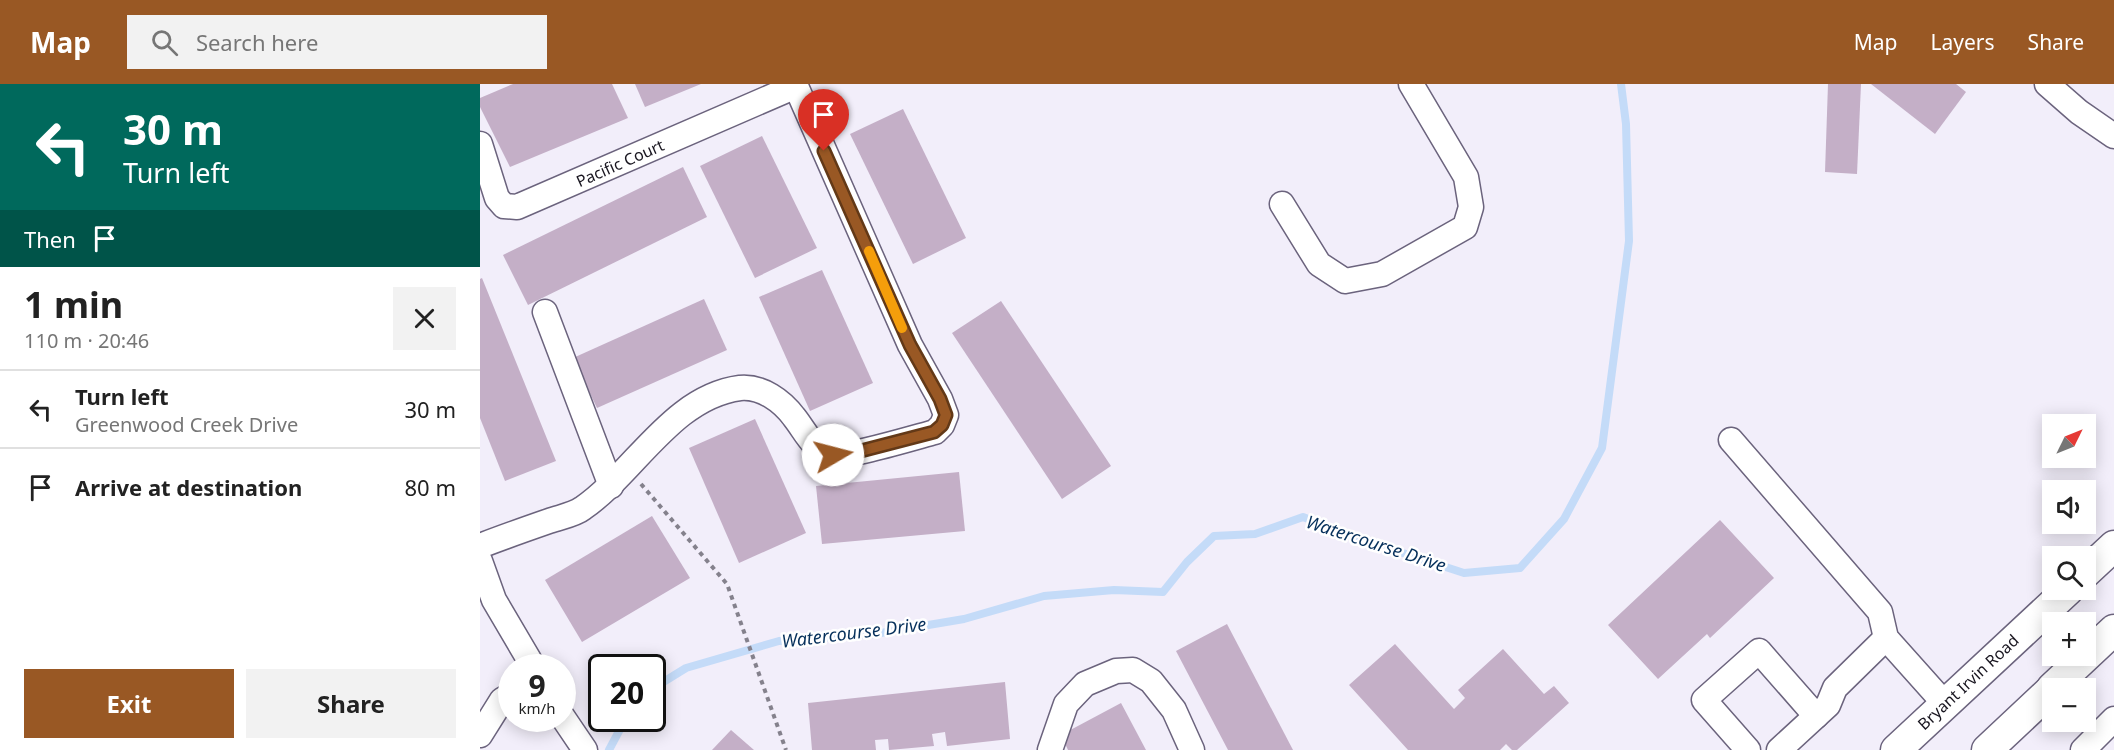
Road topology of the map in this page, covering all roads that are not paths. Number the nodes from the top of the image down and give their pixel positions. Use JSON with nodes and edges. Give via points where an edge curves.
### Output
{"nodes":[{"id":1,"x":1411,"y":84,"type":"edge"},
{"id":2,"x":2047,"y":84,"type":"edge"},
{"id":3,"x":795,"y":85,"type":"edge"},
{"id":4,"x":2114,"y":136,"type":"edge"},
{"id":5,"x":480,"y":144,"type":"edge"},
{"id":6,"x":1282,"y":204,"type":"dead end"},
{"id":7,"x":545,"y":312,"type":"dead end"},
{"id":8,"x":1731,"y":440,"type":"dead end"},
{"id":9,"x":611,"y":486,"type":"junction"},
{"id":10,"x":480,"y":546,"type":"edge"},
{"id":11,"x":2114,"y":546,"type":"edge"},
{"id":12,"x":480,"y":561,"type":"edge"},
{"id":13,"x":2096,"y":563,"type":"edge"},
{"id":14,"x":2057,"y":600,"type":"edge"},
{"id":15,"x":2114,"y":630,"type":"edge"},
{"id":16,"x":1886,"y":638,"type":"junction"},
{"id":17,"x":526,"y":654,"type":"edge"},
{"id":18,"x":2064,"y":678,"type":"edge"},
{"id":19,"x":2042,"y":699,"type":"edge"},
{"id":20,"x":1945,"y":704,"type":"junction"},
{"id":21,"x":498,"y":705,"type":"edge"},
{"id":22,"x":1816,"y":716,"type":"junction"},
{"id":23,"x":2114,"y":719,"type":"edge"},
{"id":24,"x":573,"y":732,"type":"edge"},
{"id":25,"x":480,"y":735,"type":"edge"},
{"id":26,"x":2091,"y":747,"type":"edge"},
{"id":27,"x":585,"y":750,"type":"edge"},
{"id":28,"x":1050,"y":750,"type":"edge"},
{"id":29,"x":1192,"y":750,"type":"edge"},
{"id":30,"x":1748,"y":750,"type":"edge"},
{"id":31,"x":1779,"y":750,"type":"edge"},
{"id":32,"x":1896,"y":750,"type":"edge"},
{"id":33,"x":1988,"y":750,"type":"edge"}],
"edges":[{"from":1,"to":6,"type":"street","via":[[1466,177],[1471,207],[1465,227],[1382,274],[1345,281],[1319,264]]},
{"from":2,"to":4,"type":"street"},
{"from":3,"to":5,"type":"street","name":"Pacific Court","via":[[517,207],[504,206],[497,198]]},
{"from":3,"to":9,"type":"street","via":[[910,345],[940,399],[946,415],[942,425],[934,432],[833,455],[810,442],[780,402],[758,389],[741,388],[689,409],[654,438]]},
{"from":7,"to":9,"type":"street"},
{"from":8,"to":16,"type":"street","via":[[1880,612]]},
{"from":9,"to":10,"type":"street","via":[[581,510]]},
{"from":11,"to":13,"type":"main road"},
{"from":12,"to":17,"type":"street","via":[[494,600]]},
{"from":14,"to":20,"type":"main road","name":"Bryant Irvin Road"},
{"from":15,"to":18,"type":"main road"},
{"from":16,"to":20,"type":"street"},
{"from":16,"to":22,"type":"street","via":[[1835,688],[1828,705]]},
{"from":19,"to":33,"type":"main road"},
{"from":20,"to":32,"type":"main road","name":"Bryant Irvin Road"},
{"from":21,"to":25,"type":"street"},
{"from":22,"to":30,"type":"street","via":[[1759,651],[1704,700]]},
{"from":22,"to":31,"type":"street"},
{"from":23,"to":26,"type":"street"},
{"from":24,"to":27,"type":"street"},
{"from":28,"to":29,"type":"street","via":[[1066,704],[1085,684],[1116,671],[1133,670],[1151,681],[1174,710]]}]}
